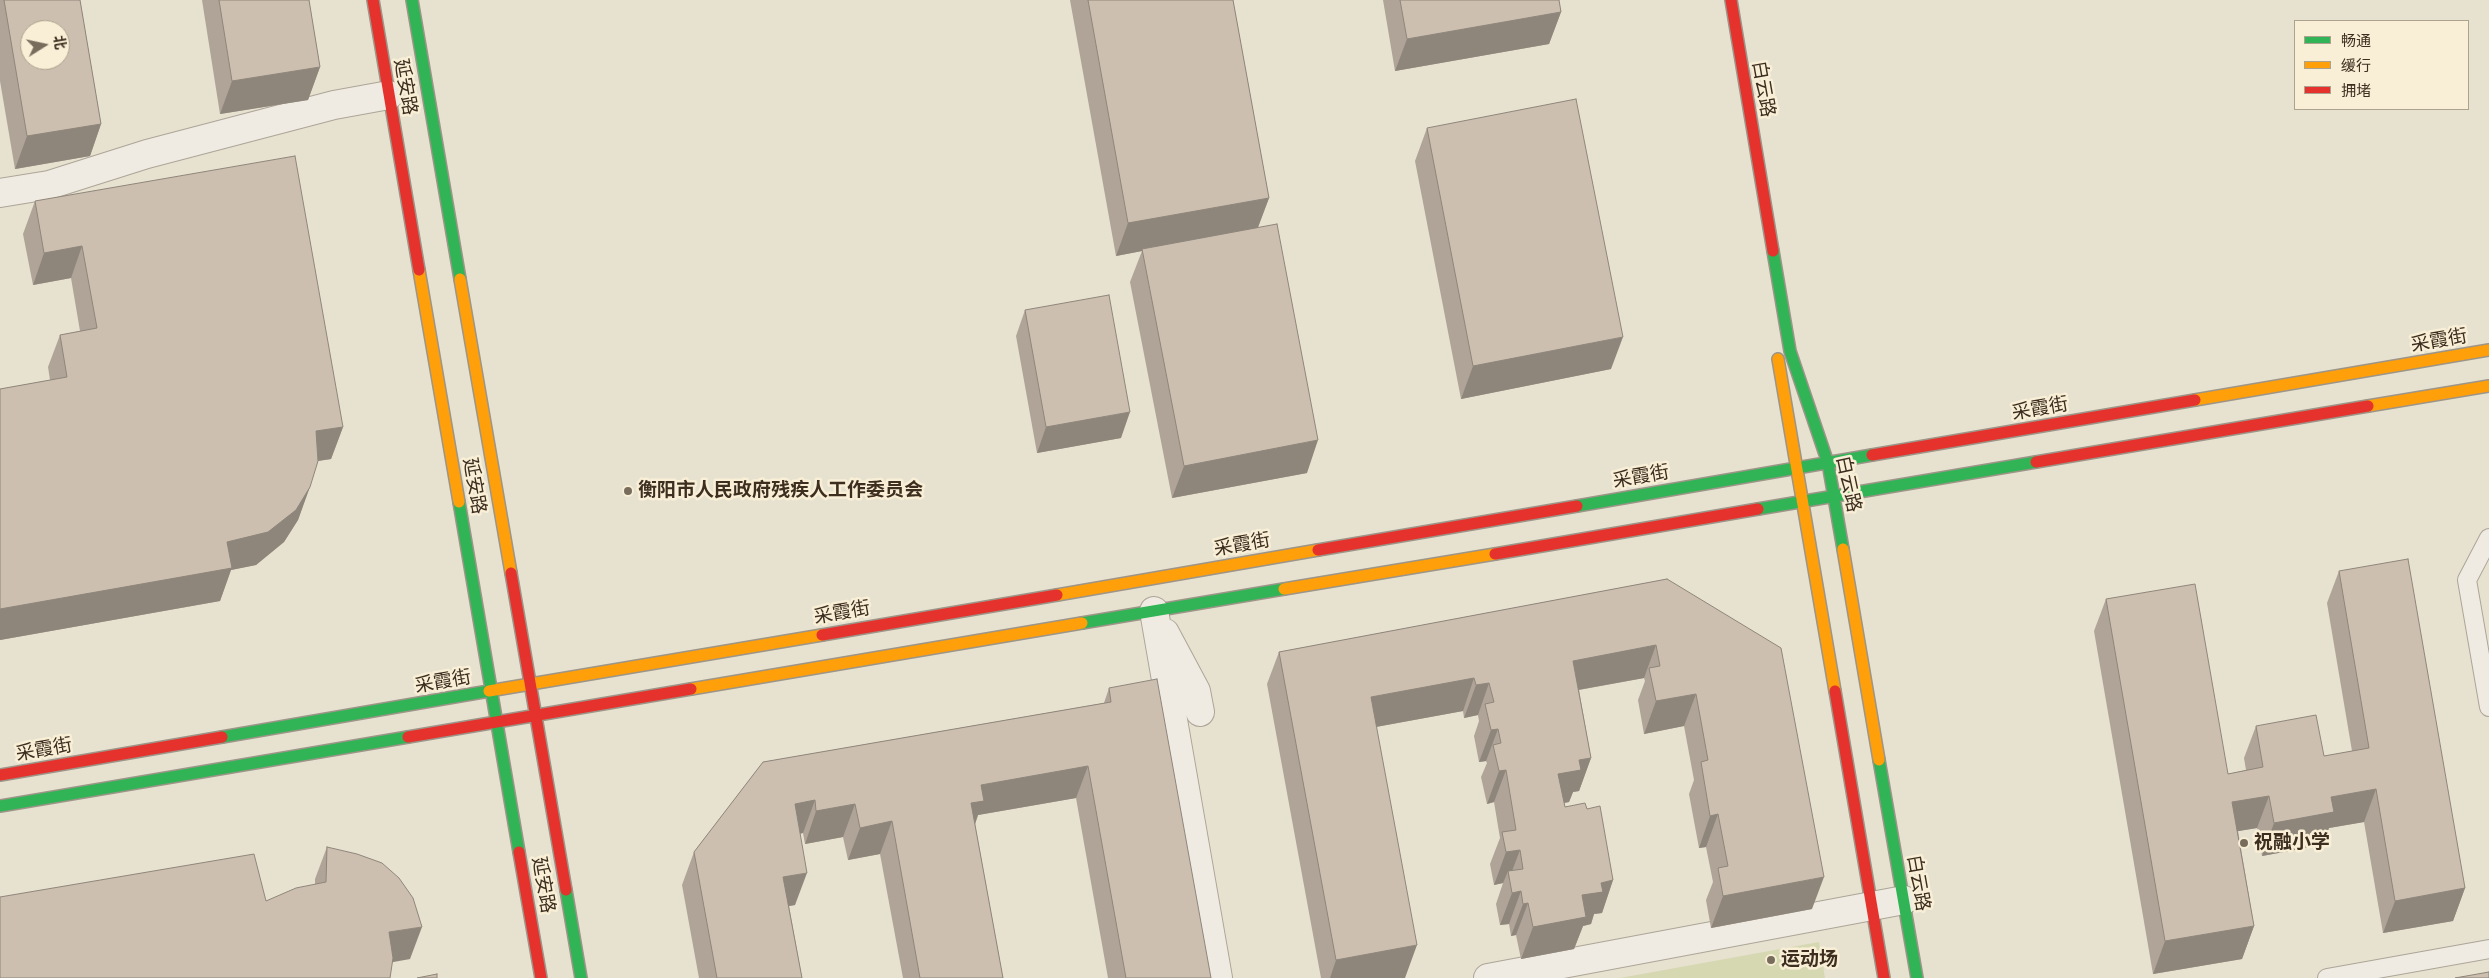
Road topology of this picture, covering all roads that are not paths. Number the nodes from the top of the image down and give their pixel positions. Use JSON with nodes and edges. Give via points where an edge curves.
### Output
{"nodes":[{"id":1,"x":372,"y":0,"type":"edge"},
{"id":2,"x":412,"y":0,"type":"edge"},
{"id":3,"x":1731,"y":0,"type":"edge"},
{"id":4,"x":389,"y":95,"type":"junction"},
{"id":5,"x":0,"y":193,"type":"edge"},
{"id":6,"x":2489,"y":350,"type":"edge"},
{"id":7,"x":1777,"y":351,"type":"dead end"},
{"id":8,"x":2489,"y":386,"type":"edge"},
{"id":9,"x":1828,"y":463,"type":"junction"},
{"id":10,"x":1797,"y":468,"type":"junction"},
{"id":11,"x":1834,"y":496,"type":"junction"},
{"id":12,"x":1803,"y":501,"type":"junction"},
{"id":13,"x":2489,"y":538,"type":"edge"},
{"id":14,"x":1154,"y":611,"type":"junction"},
{"id":15,"x":531,"y":684,"type":"junction"},
{"id":16,"x":492,"y":691,"type":"junction"},
{"id":17,"x":2489,"y":707,"type":"edge"},
{"id":18,"x":1200,"y":712,"type":"dead end"},
{"id":19,"x":536,"y":716,"type":"junction"},
{"id":20,"x":497,"y":722,"type":"junction"},
{"id":21,"x":0,"y":775,"type":"edge"},
{"id":22,"x":0,"y":806,"type":"edge"},
{"id":23,"x":1904,"y":900,"type":"junction"},
{"id":24,"x":1872,"y":906,"type":"junction"},
{"id":25,"x":2489,"y":948,"type":"edge"},
{"id":26,"x":541,"y":978,"type":"edge"},
{"id":27,"x":581,"y":978,"type":"edge"},
{"id":28,"x":1218,"y":978,"type":"edge"},
{"id":29,"x":1488,"y":978,"type":"edge"},
{"id":30,"x":1884,"y":978,"type":"edge"},
{"id":31,"x":1917,"y":978,"type":"edge"},
{"id":32,"x":2327,"y":978,"type":"edge"}],
"edges":[{"from":1,"to":4,"type":"main road","name":"延安路"},
{"from":2,"to":15,"type":"main road","name":"延安路"},
{"from":3,"to":9,"type":"main road","name":"白云路","via":[[1790,351]]},
{"from":4,"to":5,"type":"street","via":[[334,105],[156,152],[49,185]]},
{"from":4,"to":16,"type":"main road","name":"延安路"},
{"from":6,"to":9,"type":"main road","name":"采霞街"},
{"from":7,"to":10,"type":"main road"},
{"from":8,"to":11,"type":"main road"},
{"from":9,"to":10,"type":"main road","name":"采霞街"},
{"from":9,"to":11,"type":"main road","name":"白云路"},
{"from":10,"to":12,"type":"main road"},
{"from":10,"to":15,"type":"main road","name":"采霞街"},
{"from":11,"to":12,"type":"main road"},
{"from":11,"to":23,"type":"main road","name":"白云路"},
{"from":12,"to":14,"type":"main road"},
{"from":12,"to":24,"type":"main road"},
{"from":13,"to":17,"type":"lane","via":[[2467,580]]},
{"from":14,"to":18,"type":"street","via":[[1196,691]]},
{"from":14,"to":19,"type":"main road"},
{"from":14,"to":28,"type":"street"},
{"from":15,"to":16,"type":"main road","name":"采霞街"},
{"from":15,"to":19,"type":"main road","name":"延安路"},
{"from":16,"to":20,"type":"main road","name":"延安路"},
{"from":16,"to":21,"type":"main road","name":"采霞街"},
{"from":19,"to":20,"type":"main road"},
{"from":19,"to":27,"type":"main road","name":"延安路"},
{"from":20,"to":22,"type":"main road"},
{"from":20,"to":26,"type":"main road","name":"延安路"},
{"from":23,"to":24,"type":"street"},
{"from":23,"to":31,"type":"main road","name":"白云路"},
{"from":24,"to":29,"type":"street"},
{"from":24,"to":30,"type":"main road"},
{"from":25,"to":32,"type":"lane"}]}
